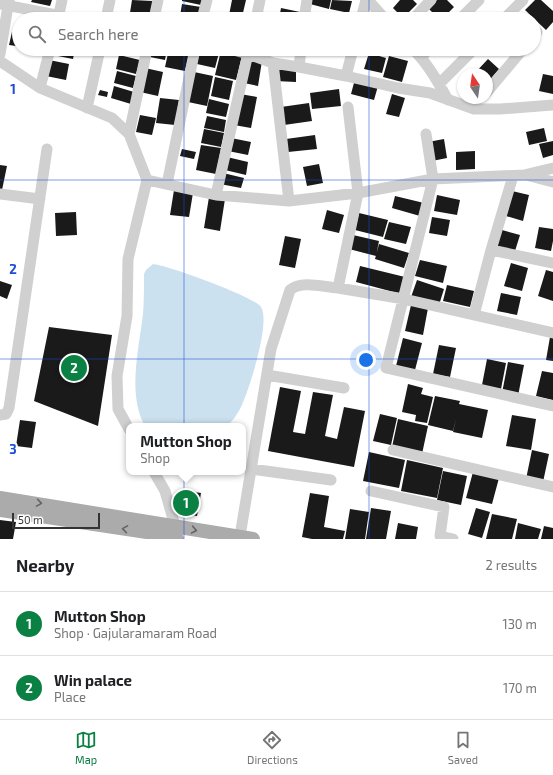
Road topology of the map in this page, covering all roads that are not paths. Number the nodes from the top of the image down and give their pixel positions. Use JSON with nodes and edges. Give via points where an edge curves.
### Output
{"nodes":[{"id":1,"x":62,"y":0,"type":"edge"},
{"id":2,"x":110,"y":0,"type":"edge"},
{"id":3,"x":158,"y":0,"type":"edge"},
{"id":4,"x":207,"y":0,"type":"edge"},
{"id":5,"x":260,"y":0,"type":"edge"},
{"id":6,"x":307,"y":0,"type":"edge"},
{"id":7,"x":431,"y":0,"type":"edge"},
{"id":8,"x":479,"y":0,"type":"edge"},
{"id":9,"x":522,"y":0,"type":"edge"},
{"id":10,"x":372,"y":2,"type":"edge"},
{"id":11,"x":6,"y":4,"type":"edge"},
{"id":12,"x":39,"y":12,"type":"edge"},
{"id":13,"x":60,"y":12,"type":"edge"},
{"id":14,"x":107,"y":12,"type":"edge"},
{"id":15,"x":155,"y":12,"type":"edge"},
{"id":16,"x":204,"y":12,"type":"edge"},
{"id":17,"x":257,"y":12,"type":"edge"},
{"id":18,"x":305,"y":12,"type":"edge"},
{"id":19,"x":366,"y":12,"type":"edge"},
{"id":20,"x":380,"y":12,"type":"edge"},
{"id":21,"x":420,"y":12,"type":"edge"},
{"id":22,"x":467,"y":12,"type":"edge"},
{"id":23,"x":511,"y":12,"type":"edge"},
{"id":24,"x":0,"y":54,"type":"edge"},
{"id":25,"x":48,"y":56,"type":"edge"},
{"id":26,"x":98,"y":56,"type":"edge"},
{"id":27,"x":146,"y":56,"type":"edge"},
{"id":28,"x":194,"y":56,"type":"edge"},
{"id":29,"x":247,"y":56,"type":"edge"},
{"id":30,"x":258,"y":56,"type":"edge"},
{"id":31,"x":300,"y":56,"type":"edge"},
{"id":32,"x":351,"y":56,"type":"edge"},
{"id":33,"x":423,"y":56,"type":"edge"},
{"id":34,"x":467,"y":56,"type":"edge"},
{"id":35,"x":517,"y":56,"type":"edge"},
{"id":36,"x":0,"y":61,"type":"edge"},
{"id":37,"x":273,"y":64,"type":"junction"},
{"id":38,"x":299,"y":66,"type":"junction"},
{"id":39,"x":346,"y":76,"type":"junction"},
{"id":40,"x":439,"y":84,"type":"junction"},
{"id":41,"x":493,"y":85,"type":"edge"},
{"id":42,"x":40,"y":88,"type":"junction"},
{"id":43,"x":448,"y":100,"type":"junction"},
{"id":44,"x":478,"y":104,"type":"edge"},
{"id":45,"x":553,"y":105,"type":"edge"},
{"id":46,"x":348,"y":107,"type":"dead end"},
{"id":47,"x":87,"y":108,"type":"junction"},
{"id":48,"x":474,"y":109,"type":"junction"},
{"id":49,"x":129,"y":134,"type":"junction"},
{"id":50,"x":426,"y":134,"type":"dead end"},
{"id":51,"x":47,"y":149,"type":"dead end"},
{"id":52,"x":553,"y":168,"type":"edge"},
{"id":53,"x":518,"y":175,"type":"junction"},
{"id":54,"x":433,"y":179,"type":"junction"},
{"id":55,"x":148,"y":180,"type":"junction"},
{"id":56,"x":553,"y":182,"type":"edge"},
{"id":57,"x":167,"y":184,"type":"junction"},
{"id":58,"x":358,"y":193,"type":"junction"},
{"id":59,"x":0,"y":194,"type":"edge"},
{"id":60,"x":216,"y":195,"type":"junction"},
{"id":61,"x":40,"y":199,"type":"junction"},
{"id":62,"x":289,"y":201,"type":"junction"},
{"id":63,"x":491,"y":250,"type":"junction"},
{"id":64,"x":553,"y":264,"type":"edge"},
{"id":65,"x":338,"y":288,"type":"junction"},
{"id":66,"x":404,"y":299,"type":"junction"},
{"id":67,"x":474,"y":315,"type":"junction"},
{"id":68,"x":553,"y":333,"type":"edge"},
{"id":69,"x":267,"y":375,"type":"junction"},
{"id":70,"x":344,"y":388,"type":"dead end"},
{"id":71,"x":553,"y":406,"type":"edge"},
{"id":72,"x":0,"y":414,"type":"edge"},
{"id":73,"x":126,"y":424,"type":"edge"},
{"id":74,"x":393,"y":450,"type":"dead end"},
{"id":75,"x":251,"y":469,"type":"junction"},
{"id":76,"x":156,"y":475,"type":"edge"},
{"id":77,"x":331,"y":480,"type":"dead end"},
{"id":78,"x":553,"y":487,"type":"edge"},
{"id":79,"x":371,"y":491,"type":"dead end"},
{"id":80,"x":0,"y":498,"type":"edge"},
{"id":81,"x":0,"y":510,"type":"edge"},
{"id":82,"x":176,"y":532,"type":"edge"},
{"id":83,"x":153,"y":536,"type":"edge"},
{"id":84,"x":246,"y":538,"type":"edge"},
{"id":85,"x":453,"y":539,"type":"edge"}],
"edges":[{"from":1,"to":13,"type":"street"},
{"from":2,"to":14,"type":"street"},
{"from":3,"to":15,"type":"street"},
{"from":4,"to":16,"type":"street"},
{"from":5,"to":17,"type":"street"},
{"from":6,"to":18,"type":"street"},
{"from":7,"to":21,"type":"street"},
{"from":8,"to":22,"type":"street"},
{"from":9,"to":23,"type":"street"},
{"from":10,"to":19,"type":"street"},
{"from":10,"to":20,"type":"street"},
{"from":11,"to":12,"type":"street"},
{"from":11,"to":24,"type":"street"},
{"from":25,"to":42,"type":"street"},
{"from":26,"to":47,"type":"street"},
{"from":27,"to":49,"type":"street"},
{"from":28,"to":57,"type":"street"},
{"from":29,"to":60,"type":"street"},
{"from":30,"to":37,"type":"street"},
{"from":31,"to":38,"type":"street"},
{"from":32,"to":39,"type":"street"},
{"from":33,"to":40,"type":"street"},
{"from":34,"to":40,"type":"street"},
{"from":35,"to":41,"type":"street"},
{"from":36,"to":42,"type":"street"},
{"from":37,"to":38,"type":"street"},
{"from":37,"to":62,"type":"street"},
{"from":38,"to":39,"type":"street"},
{"from":39,"to":43,"type":"street","via":[[430,93]]},
{"from":40,"to":43,"type":"street"},
{"from":42,"to":47,"type":"street"},
{"from":43,"to":48,"type":"street"},
{"from":44,"to":48,"type":"street"},
{"from":45,"to":48,"type":"street"},
{"from":46,"to":58,"type":"street"},
{"from":47,"to":49,"type":"street","via":[[112,118]]},
{"from":49,"to":55,"type":"street"},
{"from":50,"to":54,"type":"street"},
{"from":51,"to":61,"type":"street"},
{"from":52,"to":53,"type":"street"},
{"from":53,"to":54,"type":"street"},
{"from":53,"to":56,"type":"street"},
{"from":53,"to":63,"type":"street"},
{"from":54,"to":58,"type":"street"},
{"from":54,"to":66,"type":"street"},
{"from":55,"to":57,"type":"street"},
{"from":55,"to":73,"type":"street","via":[[128,259],[127,316],[117,376],[118,409]]},
{"from":57,"to":60,"type":"street"},
{"from":58,"to":62,"type":"street"},
{"from":58,"to":65,"type":"street"},
{"from":59,"to":61,"type":"street"},
{"from":60,"to":62,"type":"street"},
{"from":61,"to":72,"type":"street","via":[[9,408],[6,414]]},
{"from":63,"to":64,"type":"street"},
{"from":63,"to":67,"type":"street"},
{"from":65,"to":66,"type":"street"},
{"from":65,"to":69,"type":"street","via":[[301,284],[290,290],[271,349]]},
{"from":66,"to":67,"type":"street"},
{"from":66,"to":71,"type":"street","via":[[386,368]]},
{"from":67,"to":68,"type":"street"},
{"from":69,"to":70,"type":"street"},
{"from":69,"to":75,"type":"street"},
{"from":74,"to":78,"type":"street"},
{"from":75,"to":77,"type":"street"},
{"from":75,"to":84,"type":"street"},
{"from":76,"to":82,"type":"street","via":[[166,491]]},
{"from":79,"to":85,"type":"street","via":[[444,507],[440,536]]},
{"from":80,"to":82,"type":"main road","one_way":true},
{"from":83,"to":81,"type":"main road","one_way":true},
{"from":82,"to":83,"type":"main road"},
{"from":82,"to":84,"type":"main road","one_way":true}]}
